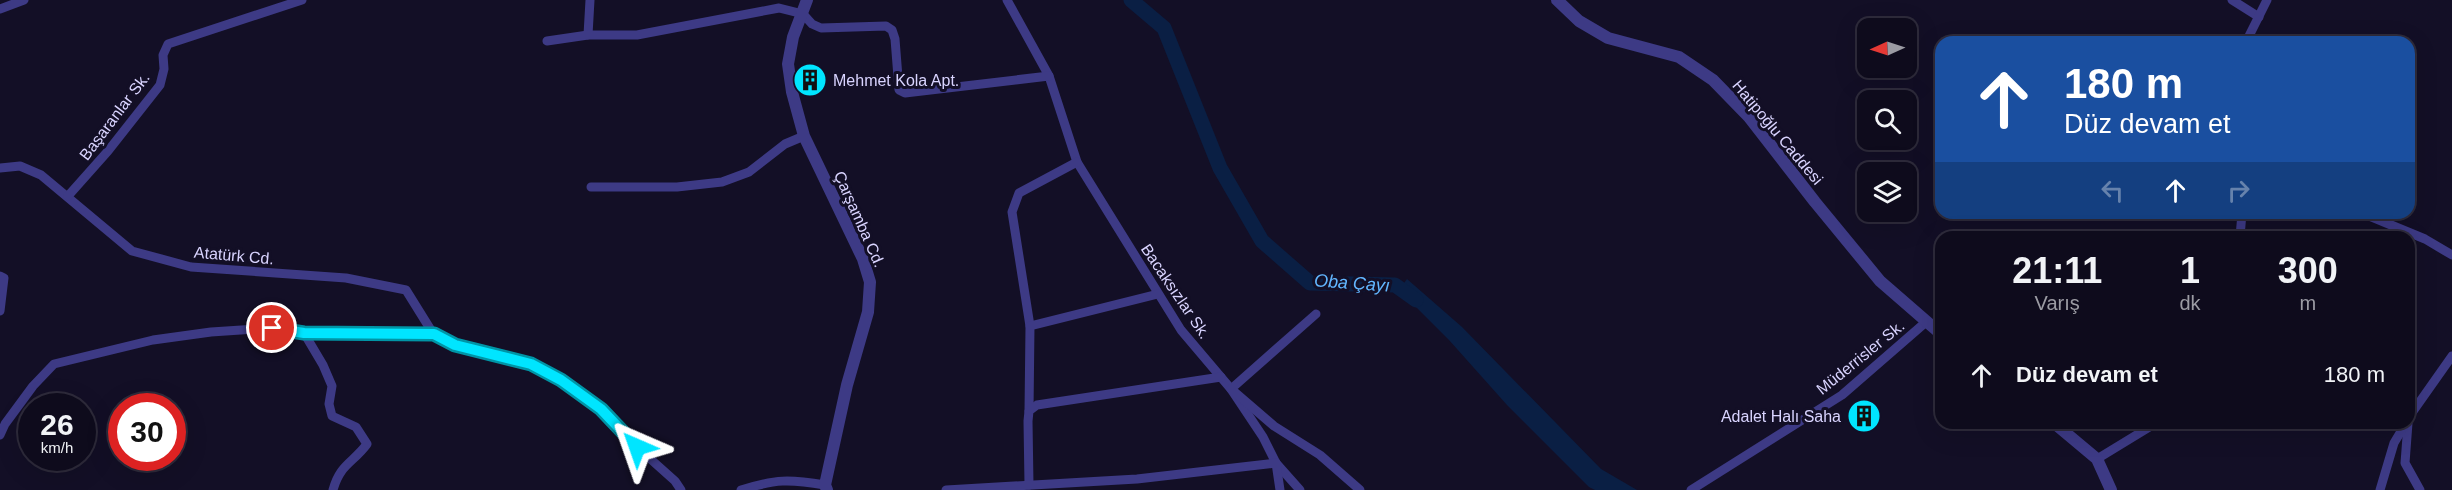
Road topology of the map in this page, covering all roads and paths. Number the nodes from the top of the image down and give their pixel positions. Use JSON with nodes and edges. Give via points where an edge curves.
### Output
{"nodes":[{"id":1,"x":24,"y":0,"type":"edge"},
{"id":2,"x":302,"y":0,"type":"edge"},
{"id":3,"x":590,"y":0,"type":"edge"},
{"id":4,"x":807,"y":0,"type":"edge"},
{"id":5,"x":1007,"y":0,"type":"edge"},
{"id":6,"x":1557,"y":0,"type":"edge"},
{"id":7,"x":2232,"y":0,"type":"edge"},
{"id":8,"x":2267,"y":0,"type":"edge"},
{"id":9,"x":1,"y":7,"type":"edge"},
{"id":10,"x":803,"y":14,"type":"junction"},
{"id":11,"x":2259,"y":17,"type":"junction"},
{"id":12,"x":588,"y":35,"type":"junction"},
{"id":13,"x":2249,"y":36,"type":"edge"},
{"id":14,"x":547,"y":41,"type":"dead end"},
{"id":15,"x":1049,"y":76,"type":"junction"},
{"id":16,"x":804,"y":136,"type":"junction"},
{"id":17,"x":1077,"y":162,"type":"junction"},
{"id":18,"x":0,"y":168,"type":"edge"},
{"id":19,"x":591,"y":187,"type":"dead end"},
{"id":20,"x":68,"y":196,"type":"junction"},
{"id":21,"x":2377,"y":219,"type":"edge"},
{"id":22,"x":2407,"y":231,"type":"edge"},
{"id":23,"x":2415,"y":234,"type":"edge"},
{"id":24,"x":2452,"y":255,"type":"edge"},
{"id":25,"x":0,"y":276,"type":"edge"},
{"id":26,"x":1158,"y":294,"type":"junction"},
{"id":27,"x":0,"y":311,"type":"edge"},
{"id":28,"x":1316,"y":314,"type":"dead end"},
{"id":29,"x":1926,"y":322,"type":"junction"},
{"id":30,"x":1030,"y":326,"type":"junction"},
{"id":31,"x":1935,"y":329,"type":"edge"},
{"id":32,"x":304,"y":333,"type":"junction"},
{"id":33,"x":434,"y":334,"type":"junction"},
{"id":34,"x":2452,"y":356,"type":"edge"},
{"id":35,"x":1221,"y":377,"type":"junction"},
{"id":36,"x":1231,"y":389,"type":"junction"},
{"id":37,"x":2415,"y":408,"type":"edge"},
{"id":38,"x":1029,"y":411,"type":"junction"},
{"id":39,"x":2061,"y":429,"type":"edge"},
{"id":40,"x":2146,"y":429,"type":"edge"},
{"id":41,"x":2403,"y":429,"type":"edge"},
{"id":42,"x":2407,"y":429,"type":"edge"},
{"id":43,"x":0,"y":435,"type":"edge"},
{"id":44,"x":2097,"y":459,"type":"junction"},
{"id":45,"x":1276,"y":463,"type":"junction"},
{"id":46,"x":1137,"y":479,"type":"junction"},
{"id":47,"x":1029,"y":485,"type":"junction"},
{"id":48,"x":826,"y":487,"type":"edge"},
{"id":49,"x":333,"y":490,"type":"edge"},
{"id":50,"x":681,"y":490,"type":"edge"},
{"id":51,"x":741,"y":490,"type":"edge"},
{"id":52,"x":946,"y":490,"type":"edge"},
{"id":53,"x":1138,"y":490,"type":"edge"},
{"id":54,"x":1280,"y":490,"type":"edge"},
{"id":55,"x":1300,"y":490,"type":"edge"},
{"id":56,"x":1360,"y":490,"type":"edge"},
{"id":57,"x":1691,"y":490,"type":"edge"},
{"id":58,"x":2111,"y":490,"type":"edge"},
{"id":59,"x":2380,"y":490,"type":"edge"},
{"id":60,"x":2420,"y":490,"type":"edge"}],
"edges":[{"from":1,"to":9,"type":"street"},
{"from":2,"to":20,"type":"street","name":"Başaranlar Sk.","via":[[168,44],[160,85]]},
{"from":3,"to":12,"type":"street"},
{"from":4,"to":10,"type":"street","name":"Çarşamba Cd."},
{"from":5,"to":15,"type":"street","name":"Bacaksızlar Sk."},
{"from":6,"to":29,"type":"street","name":"Hatipoğlu Caddesi","via":[[1579,21],[1608,39],[1679,57],[1713,80],[1749,117],[1880,281]]},
{"from":7,"to":11,"type":"street"},
{"from":8,"to":11,"type":"street"},
{"from":10,"to":12,"type":"street","via":[[779,8],[637,35]]},
{"from":10,"to":15,"type":"street","via":[[821,28],[886,26],[892,30],[899,90],[905,93]]},
{"from":10,"to":16,"type":"street","name":"Çarşamba Cd.","via":[[788,64]]},
{"from":11,"to":13,"type":"street"},
{"from":12,"to":14,"type":"street"},
{"from":15,"to":17,"type":"street","name":"Bacaksızlar Sk."},
{"from":16,"to":19,"type":"street","via":[[785,144],[749,172],[722,182],[677,187]]},
{"from":16,"to":48,"type":"street","name":"Çarşamba Cd.","via":[[863,258],[870,282],[868,312]]},
{"from":17,"to":26,"type":"street","name":"Bacaksızlar Sk."},
{"from":17,"to":30,"type":"street","via":[[1019,193],[1014,202],[1012,212]]},
{"from":18,"to":20,"type":"street","name":"Atatürk Cd.","via":[[20,166],[41,175]]},
{"from":20,"to":33,"type":"street","name":"Atatürk Cd.","via":[[132,251],[191,267],[346,278],[406,290]]},
{"from":21,"to":22,"type":"street"},
{"from":23,"to":24,"type":"street"},
{"from":25,"to":27,"type":"street","via":[[4,278]]},
{"from":26,"to":30,"type":"street"},
{"from":26,"to":35,"type":"street","name":"Bacaksızlar Sk.","via":[[1181,330]]},
{"from":28,"to":36,"type":"street"},
{"from":29,"to":31,"type":"street","name":"Hatipoğlu Caddesi"},
{"from":29,"to":57,"type":"street","name":"Müderrisler Sk.","via":[[1842,395]]},
{"from":30,"to":38,"type":"street"},
{"from":32,"to":33,"type":"street"},
{"from":32,"to":43,"type":"street","via":[[272,328],[211,332],[153,340],[54,364],[33,386]]},
{"from":32,"to":49,"type":"street","via":[[332,386],[328,404],[332,416],[356,427],[367,444],[337,476]]},
{"from":33,"to":50,"type":"street","via":[[455,345],[531,364],[561,380],[601,409]]},
{"from":34,"to":37,"type":"street"},
{"from":35,"to":36,"type":"street","name":"Bacaksızlar Sk."},
{"from":35,"to":38,"type":"street","via":[[1037,405]]},
{"from":36,"to":45,"type":"street","name":"Bacaksızlar Sk."},
{"from":36,"to":56,"type":"street"},
{"from":38,"to":47,"type":"street"},
{"from":39,"to":44,"type":"street"},
{"from":40,"to":44,"type":"street"},
{"from":41,"to":59,"type":"street","via":[[2394,442]]},
{"from":42,"to":60,"type":"street","via":[[2405,463]]},
{"from":44,"to":58,"type":"street"},
{"from":45,"to":46,"type":"street"},
{"from":45,"to":54,"type":"street"},
{"from":45,"to":55,"type":"street","name":"Bacaksızlar Sk."},
{"from":46,"to":47,"type":"street"},
{"from":46,"to":53,"type":"street"},
{"from":47,"to":52,"type":"street"},
{"from":48,"to":51,"type":"street","via":[[797,480],[771,480]]}]}
